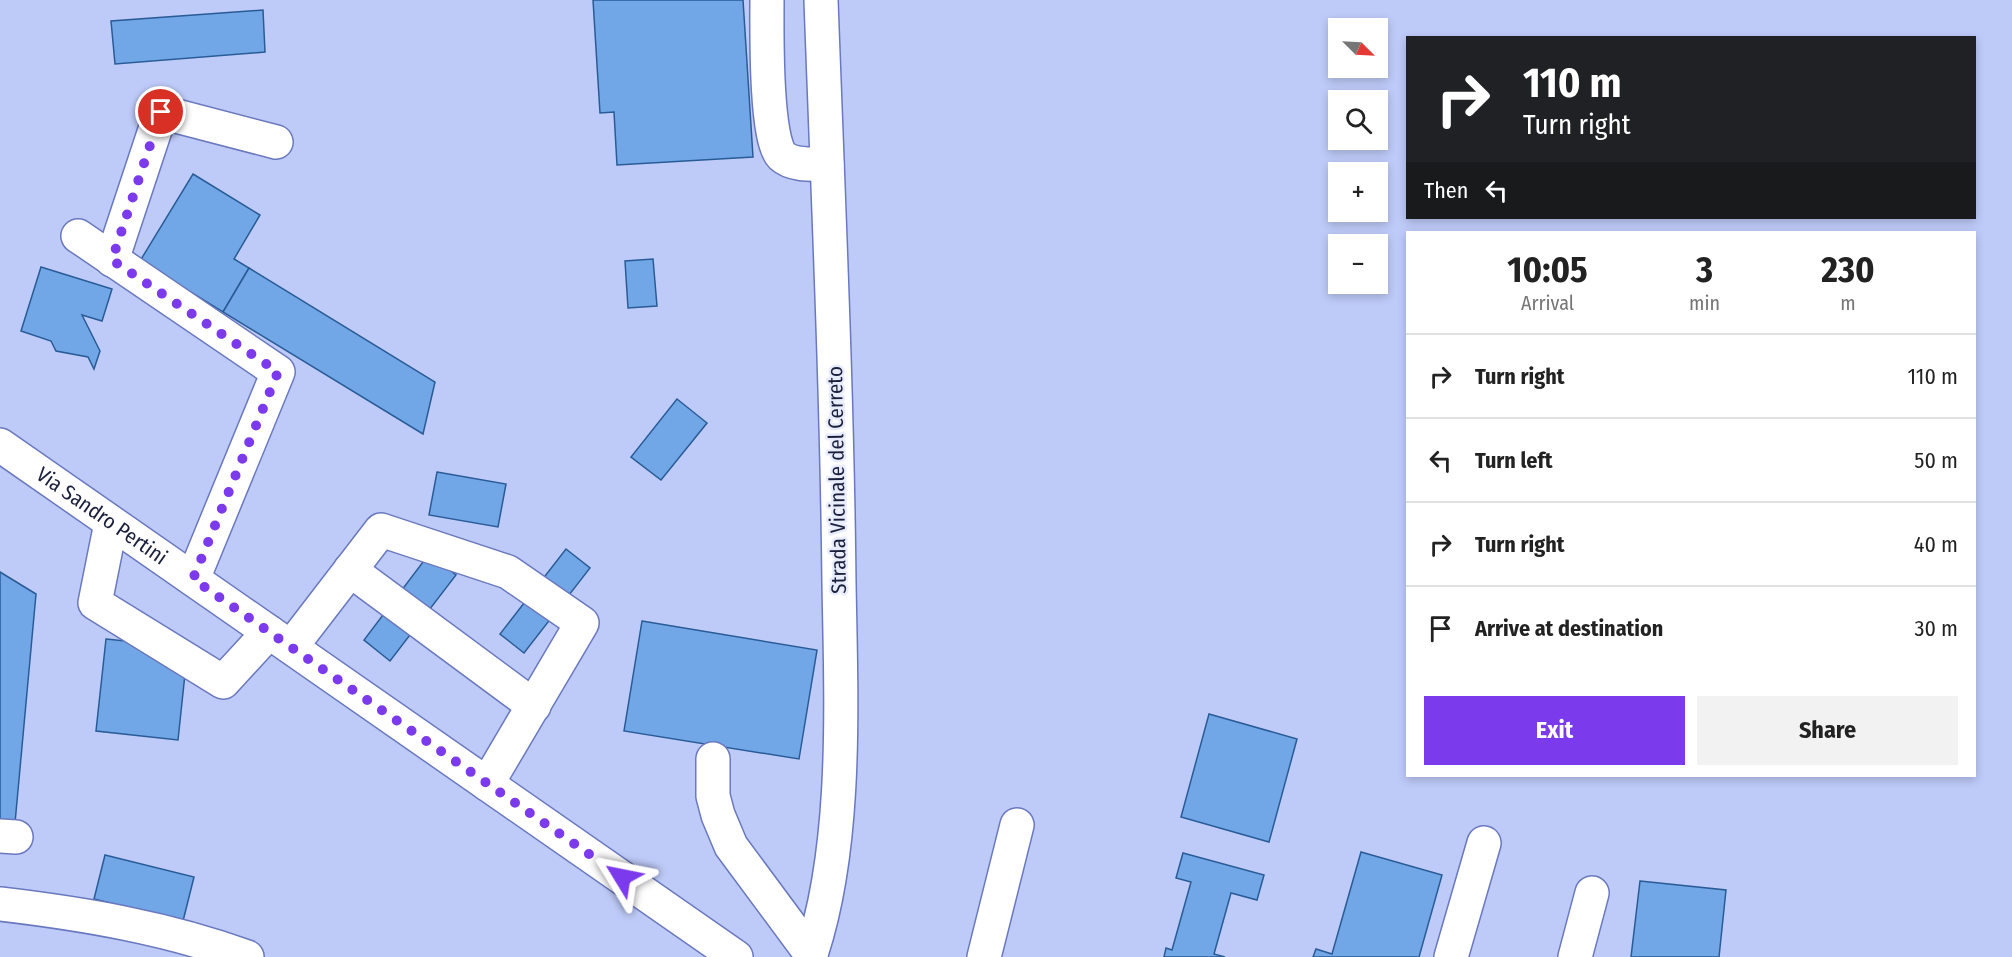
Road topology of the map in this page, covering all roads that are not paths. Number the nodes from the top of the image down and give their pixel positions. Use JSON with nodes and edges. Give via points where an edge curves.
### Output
{"nodes":[{"id":1,"x":766,"y":0,"type":"edge"},
{"id":2,"x":821,"y":0,"type":"edge"},
{"id":3,"x":276,"y":142,"type":"dead end"},
{"id":4,"x":827,"y":164,"type":"junction"},
{"id":5,"x":78,"y":236,"type":"dead end"},
{"id":6,"x":112,"y":260,"type":"junction"},
{"id":7,"x":0,"y":445,"type":"edge"},
{"id":8,"x":111,"y":523,"type":"junction"},
{"id":9,"x":350,"y":570,"type":"junction"},
{"id":10,"x":193,"y":579,"type":"junction"},
{"id":11,"x":280,"y":639,"type":"junction"},
{"id":12,"x":534,"y":706,"type":"junction"},
{"id":13,"x":713,"y":759,"type":"dead end"},
{"id":14,"x":488,"y":784,"type":"junction"},
{"id":15,"x":1017,"y":825,"type":"dead end"},
{"id":16,"x":1484,"y":843,"type":"dead end"},
{"id":17,"x":1592,"y":893,"type":"dead end"},
{"id":18,"x":0,"y":903,"type":"edge"},
{"id":19,"x":811,"y":956,"type":"edge"},
{"id":20,"x":247,"y":957,"type":"edge"},
{"id":21,"x":736,"y":957,"type":"edge"},
{"id":22,"x":984,"y":957,"type":"edge"},
{"id":23,"x":1451,"y":957,"type":"edge"},
{"id":24,"x":1575,"y":957,"type":"edge"}],
"edges":[{"from":1,"to":4,"type":"street","via":[[771,116],[777,145],[781,155],[791,160]]},
{"from":2,"to":4,"type":"street","name":"Strada Vicinale del Cerreto"},
{"from":3,"to":6,"type":"street","via":[[161,112]]},
{"from":4,"to":19,"type":"street","name":"Strada Vicinale del Cerreto","via":[[837,453],[839,756],[831,863]]},
{"from":5,"to":6,"type":"street"},
{"from":6,"to":10,"type":"street","via":[[278,372]]},
{"from":7,"to":8,"type":"street","name":"Via Sandro Pertini"},
{"from":8,"to":10,"type":"street","name":"Via Sandro Pertini"},
{"from":8,"to":11,"type":"street","via":[[95,603],[223,682]]},
{"from":9,"to":11,"type":"street"},
{"from":9,"to":12,"type":"street"},
{"from":9,"to":12,"type":"street","via":[[381,530],[508,572],[582,623]]},
{"from":10,"to":11,"type":"street","name":"Via Sandro Pertini"},
{"from":11,"to":14,"type":"street","name":"Via Sandro Pertini"},
{"from":12,"to":14,"type":"street"},
{"from":13,"to":19,"type":"street","via":[[713,796],[731,846]]},
{"from":14,"to":21,"type":"street","name":"Via Sandro Pertini"},
{"from":15,"to":22,"type":"street"},
{"from":16,"to":23,"type":"street"},
{"from":17,"to":24,"type":"street"},
{"from":18,"to":20,"type":"street","via":[[147,927]]}]}
